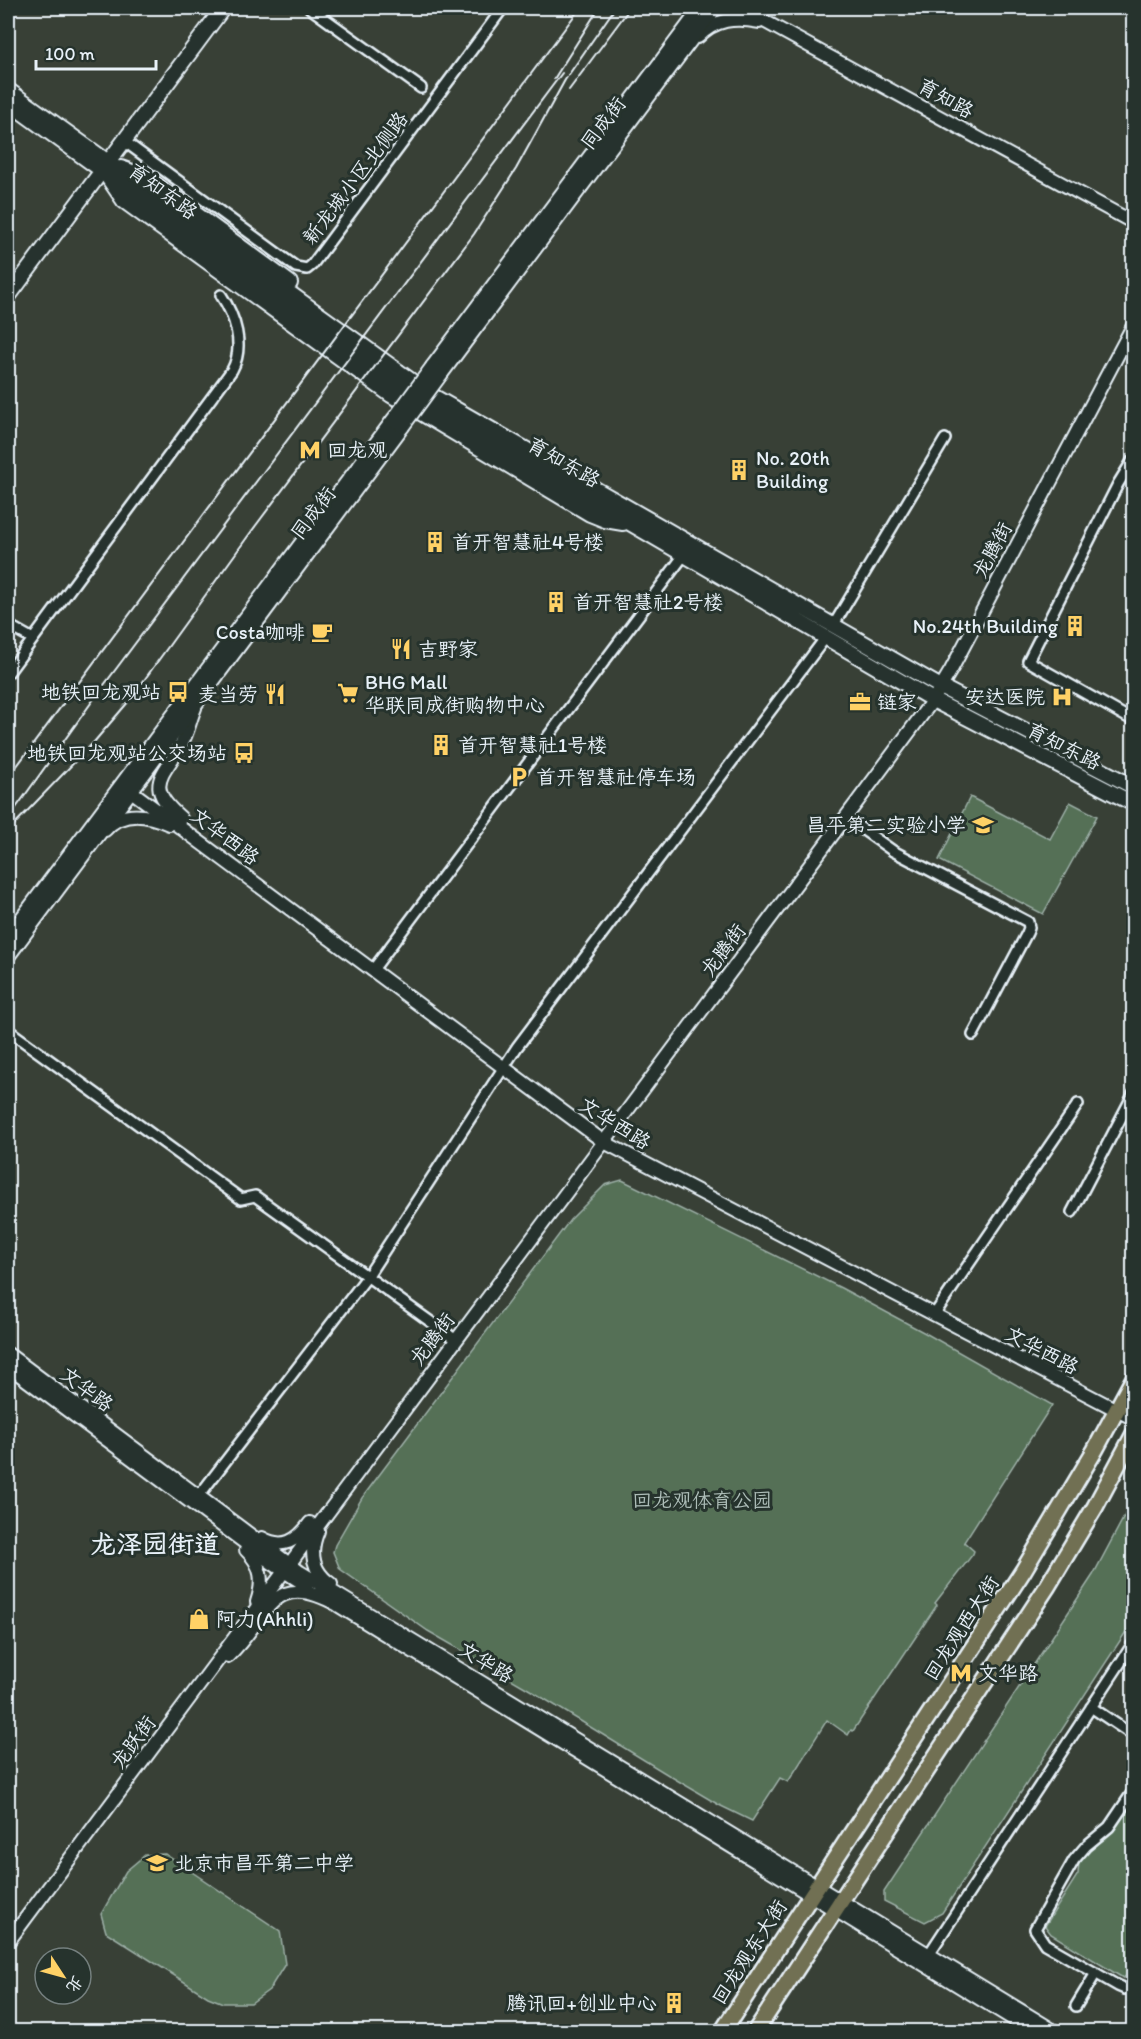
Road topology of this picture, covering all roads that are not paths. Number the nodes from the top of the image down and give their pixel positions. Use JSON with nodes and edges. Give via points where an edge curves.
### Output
{"nodes":[{"id":1,"x":212,"y":8,"type":"edge"},
{"id":2,"x":223,"y":8,"type":"edge"},
{"id":3,"x":310,"y":8,"type":"edge"},
{"id":4,"x":503,"y":8,"type":"edge"},
{"id":5,"x":702,"y":8,"type":"edge"},
{"id":6,"x":714,"y":8,"type":"edge"},
{"id":7,"x":740,"y":8,"type":"edge"},
{"id":8,"x":753,"y":8,"type":"edge"},
{"id":9,"x":782,"y":30,"type":"junction"},
{"id":10,"x":829,"y":56,"type":"junction"},
{"id":11,"x":421,"y":88,"type":"dead end"},
{"id":12,"x":8,"y":90,"type":"edge"},
{"id":13,"x":647,"y":97,"type":"junction"},
{"id":14,"x":8,"y":102,"type":"edge"},
{"id":15,"x":124,"y":141,"type":"junction"},
{"id":16,"x":101,"y":164,"type":"junction"},
{"id":17,"x":1134,"y":223,"type":"edge"},
{"id":18,"x":8,"y":283,"type":"edge"},
{"id":19,"x":221,"y":295,"type":"dead end"},
{"id":20,"x":8,"y":297,"type":"edge"},
{"id":21,"x":1134,"y":324,"type":"edge"},
{"id":22,"x":437,"y":370,"type":"junction"},
{"id":23,"x":398,"y":423,"type":"junction"},
{"id":24,"x":945,"y":439,"type":"dead end"},
{"id":25,"x":1134,"y":458,"type":"edge"},
{"id":26,"x":641,"y":523,"type":"junction"},
{"id":27,"x":684,"y":555,"type":"junction"},
{"id":28,"x":8,"y":625,"type":"edge"},
{"id":29,"x":830,"y":631,"type":"junction"},
{"id":30,"x":33,"y":639,"type":"junction"},
{"id":31,"x":8,"y":673,"type":"edge"},
{"id":32,"x":941,"y":687,"type":"junction"},
{"id":33,"x":202,"y":694,"type":"junction"},
{"id":34,"x":933,"y":700,"type":"junction"},
{"id":35,"x":1134,"y":721,"type":"edge"},
{"id":36,"x":126,"y":787,"type":"junction"},
{"id":37,"x":1134,"y":787,"type":"edge"},
{"id":38,"x":1132,"y":800,"type":"edge"},
{"id":39,"x":845,"y":818,"type":"junction"},
{"id":40,"x":195,"y":838,"type":"junction"},
{"id":41,"x":217,"y":855,"type":"junction"},
{"id":42,"x":53,"y":894,"type":"junction"},
{"id":43,"x":8,"y":938,"type":"edge"},
{"id":44,"x":8,"y":955,"type":"edge"},
{"id":45,"x":372,"y":970,"type":"junction"},
{"id":46,"x":8,"y":1030,"type":"edge"},
{"id":47,"x":973,"y":1035,"type":"dead end"},
{"id":48,"x":503,"y":1068,"type":"junction"},
{"id":49,"x":1134,"y":1093,"type":"edge"},
{"id":50,"x":1078,"y":1104,"type":"dead end"},
{"id":51,"x":604,"y":1142,"type":"junction"},
{"id":52,"x":1072,"y":1212,"type":"dead end"},
{"id":53,"x":367,"y":1276,"type":"junction"},
{"id":54,"x":934,"y":1316,"type":"junction"},
{"id":55,"x":456,"y":1340,"type":"junction"},
{"id":56,"x":8,"y":1354,"type":"edge"},
{"id":57,"x":8,"y":1366,"type":"edge"},
{"id":58,"x":1134,"y":1378,"type":"edge"},
{"id":59,"x":1116,"y":1410,"type":"junction"},
{"id":60,"x":1134,"y":1419,"type":"edge"},
{"id":61,"x":1134,"y":1434,"type":"edge"},
{"id":62,"x":352,"y":1480,"type":"junction"},
{"id":63,"x":338,"y":1499,"type":"junction"},
{"id":64,"x":196,"y":1501,"type":"junction"},
{"id":65,"x":286,"y":1568,"type":"junction"},
{"id":66,"x":338,"y":1605,"type":"junction"},
{"id":67,"x":243,"y":1626,"type":"junction"},
{"id":68,"x":395,"y":1630,"type":"junction"},
{"id":69,"x":1134,"y":1642,"type":"edge"},
{"id":70,"x":198,"y":1687,"type":"junction"},
{"id":71,"x":1091,"y":1707,"type":"junction"},
{"id":72,"x":1134,"y":1736,"type":"edge"},
{"id":73,"x":1134,"y":1790,"type":"edge"},
{"id":74,"x":814,"y":1891,"type":"junction"},
{"id":75,"x":838,"y":1905,"type":"junction"},
{"id":76,"x":8,"y":1942,"type":"edge"},
{"id":77,"x":929,"y":1954,"type":"junction"},
{"id":78,"x":1096,"y":1973,"type":"junction"},
{"id":79,"x":1134,"y":1986,"type":"edge"},
{"id":80,"x":1076,"y":2006,"type":"dead end"},
{"id":81,"x":722,"y":2031,"type":"edge"},
{"id":82,"x":755,"y":2031,"type":"edge"},
{"id":83,"x":1034,"y":2031,"type":"edge"},
{"id":84,"x":1056,"y":2031,"type":"edge"}],
"edges":[{"from":1,"to":16,"type":"main road"},
{"from":2,"to":15,"type":"main road"},
{"from":3,"to":11,"type":"street"},
{"from":4,"to":15,"type":"street","name":"新龙城小区北侧路","via":[[307,269],[296,267]]},
{"from":5,"to":22,"type":"main road","name":"同成街"},
{"from":6,"to":13,"type":"main road","name":"同成街"},
{"from":7,"to":9,"type":"street","name":"育知路"},
{"from":8,"to":10,"type":"street"},
{"from":9,"to":10,"type":"street","name":"育知路"},
{"from":9,"to":13,"type":"street","via":[[744,20],[712,25]]},
{"from":10,"to":17,"type":"street","name":"育知路"},
{"from":12,"to":16,"type":"main road","name":"育知东路"},
{"from":13,"to":22,"type":"main road","name":"同成街"},
{"from":14,"to":16,"type":"main road","name":"育知东路"},
{"from":15,"to":16,"type":"main road"},
{"from":16,"to":18,"type":"main road"},
{"from":16,"to":20,"type":"main road"},
{"from":16,"to":26,"type":"main road","name":"育知东路","via":[[412,395]]},
{"from":16,"to":26,"type":"main road","via":[[144,176],[423,380],[607,488]]},
{"from":19,"to":30,"type":"street","via":[[236,326],[238,352],[232,370]]},
{"from":21,"to":32,"type":"street","name":"龙腾街"},
{"from":22,"to":23,"type":"main road","name":"同成街","bridge":true},
{"from":23,"to":33,"type":"main road","name":"同成街"},
{"from":23,"to":36,"type":"main road","name":"同成街"},
{"from":24,"to":29,"type":"street"},
{"from":25,"to":35,"type":"street","via":[[1028,661]]},
{"from":26,"to":27,"type":"main road","name":"育知东路"},
{"from":26,"to":29,"type":"main road","name":"育知东路"},
{"from":27,"to":29,"type":"main road","name":"育知东路"},
{"from":27,"to":45,"type":"street"},
{"from":28,"to":30,"type":"street"},
{"from":29,"to":32,"type":"main road","name":"育知东路"},
{"from":29,"to":34,"type":"main road","name":"育知东路"},
{"from":29,"to":48,"type":"street"},
{"from":30,"to":31,"type":"street"},
{"from":32,"to":34,"type":"street","name":"龙腾街"},
{"from":32,"to":37,"type":"main road","name":"育知东路"},
{"from":33,"to":36,"type":"main road","name":"同成街"},
{"from":33,"to":41,"type":"street","via":[[184,741],[162,771],[159,787],[168,807]]},
{"from":34,"to":38,"type":"main road","name":"育知东路"},
{"from":34,"to":39,"type":"street","name":"龙腾街"},
{"from":36,"to":40,"type":"street","name":"文华西路"},
{"from":36,"to":42,"type":"main road","name":"同成街"},
{"from":36,"to":43,"type":"main road","name":"同成街"},
{"from":39,"to":47,"type":"street","via":[[893,850],[1028,922],[1027,933]]},
{"from":39,"to":51,"type":"street","name":"龙腾街"},
{"from":40,"to":41,"type":"street","name":"文华西路"},
{"from":40,"to":42,"type":"street","via":[[150,817],[117,820]]},
{"from":41,"to":45,"type":"street","name":"文华西路"},
{"from":42,"to":44,"type":"main road","name":"同成街"},
{"from":45,"to":48,"type":"street","name":"文华西路"},
{"from":46,"to":53,"type":"street","via":[[241,1199],[255,1196]]},
{"from":48,"to":51,"type":"street","name":"文华西路"},
{"from":48,"to":53,"type":"street"},
{"from":49,"to":52,"type":"street"},
{"from":50,"to":54,"type":"street"},
{"from":51,"to":54,"type":"street","name":"文华西路"},
{"from":51,"to":55,"type":"street","name":"龙腾街"},
{"from":53,"to":55,"type":"street"},
{"from":53,"to":64,"type":"street"},
{"from":54,"to":59,"type":"street","name":"文华西路"},
{"from":55,"to":62,"type":"street","name":"龙腾街"},
{"from":56,"to":64,"type":"street","name":"文华路"},
{"from":57,"to":64,"type":"street","name":"文华路"},
{"from":58,"to":59,"type":"main road","name":"回龙观西大街"},
{"from":59,"to":60,"type":"street","name":"文华西路"},
{"from":59,"to":74,"type":"main road","name":"回龙观西大街","via":[[1023,1571]]},
{"from":61,"to":75,"type":"main road","via":[[1059,1567]]},
{"from":62,"to":63,"type":"street","name":"龙腾街"},
{"from":62,"to":64,"type":"street","via":[[298,1537],[284,1544],[262,1539],[228,1514]]},
{"from":63,"to":65,"type":"street","name":"龙腾街"},
{"from":63,"to":68,"type":"street","via":[[314,1541],[315,1568],[324,1580]]},
{"from":64,"to":65,"type":"street","name":"文华路"},
{"from":64,"to":67,"type":"street","via":[[260,1568],[259,1596]]},
{"from":65,"to":66,"type":"street","name":"文华路"},
{"from":65,"to":67,"type":"street","name":"龙跃街"},
{"from":65,"to":68,"type":"street","name":"文华路"},
{"from":66,"to":70,"type":"street","via":[[305,1592],[278,1597],[238,1647]]},
{"from":66,"to":74,"type":"street","name":"文华路"},
{"from":67,"to":70,"type":"street","name":"龙跃街"},
{"from":68,"to":74,"type":"street","name":"文华路"},
{"from":69,"to":71,"type":"street"},
{"from":70,"to":76,"type":"street","name":"龙跃街"},
{"from":71,"to":72,"type":"street"},
{"from":71,"to":77,"type":"street"},
{"from":73,"to":78,"type":"street","via":[[1109,1827],[1074,1860],[1035,1929],[1045,1944]]},
{"from":74,"to":75,"type":"street","name":"文华路"},
{"from":74,"to":81,"type":"main road","name":"回龙观东大街"},
{"from":75,"to":77,"type":"street","name":"文华路"},
{"from":75,"to":82,"type":"main road"},
{"from":75,"to":83,"type":"street","name":"文华路"},
{"from":77,"to":84,"type":"street","name":"文华路"},
{"from":78,"to":79,"type":"street","via":[[1125,1989]]},
{"from":78,"to":80,"type":"street"}]}
